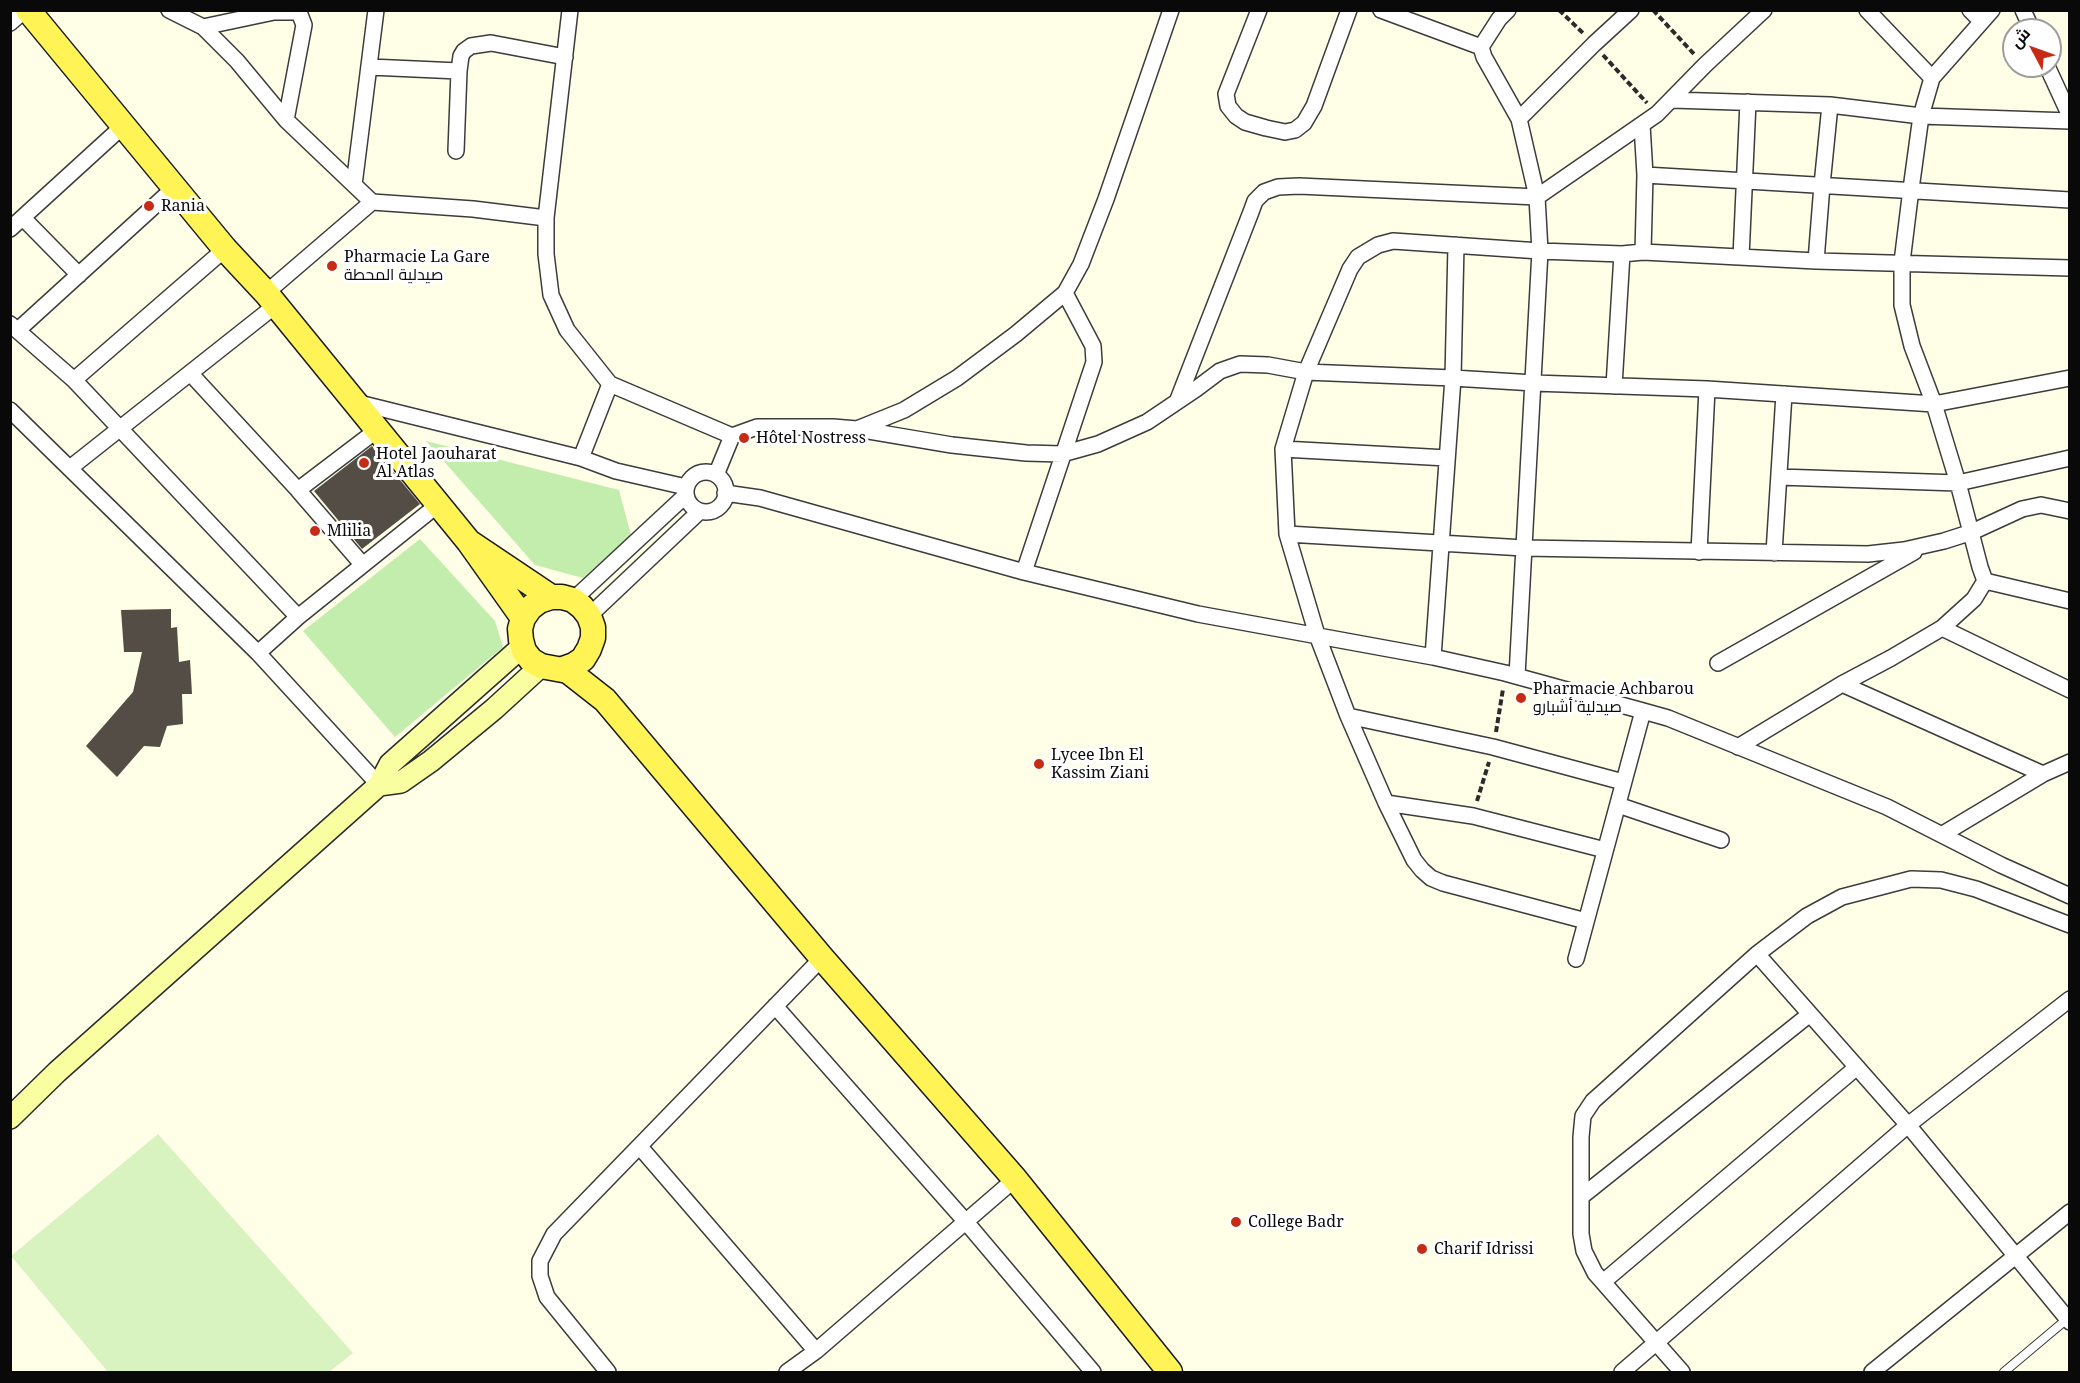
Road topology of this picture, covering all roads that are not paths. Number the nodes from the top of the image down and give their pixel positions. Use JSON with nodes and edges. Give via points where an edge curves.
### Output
{"nodes":[{"id":1,"x":26,"y":10,"type":"edge"},
{"id":2,"x":169,"y":10,"type":"edge"},
{"id":3,"x":376,"y":10,"type":"edge"},
{"id":4,"x":570,"y":10,"type":"edge"},
{"id":5,"x":1171,"y":10,"type":"edge"},
{"id":6,"x":1259,"y":10,"type":"edge"},
{"id":7,"x":1349,"y":10,"type":"edge"},
{"id":8,"x":1380,"y":10,"type":"edge"},
{"id":9,"x":1508,"y":10,"type":"edge"},
{"id":10,"x":1631,"y":10,"type":"edge"},
{"id":11,"x":1867,"y":10,"type":"edge"},
{"id":12,"x":1754,"y":14,"type":"edge"},
{"id":13,"x":1981,"y":14,"type":"edge"},
{"id":14,"x":10,"y":23,"type":"edge"},
{"id":15,"x":202,"y":27,"type":"junction"},
{"id":16,"x":1481,"y":47,"type":"junction"},
{"id":17,"x":565,"y":57,"type":"junction"},
{"id":18,"x":370,"y":67,"type":"junction"},
{"id":19,"x":459,"y":71,"type":"junction"},
{"id":20,"x":1932,"y":78,"type":"junction"},
{"id":21,"x":2053,"y":78,"type":"edge"},
{"id":22,"x":1672,"y":100,"type":"junction"},
{"id":23,"x":1748,"y":102,"type":"junction"},
{"id":24,"x":1830,"y":105,"type":"junction"},
{"id":25,"x":1921,"y":116,"type":"junction"},
{"id":26,"x":2070,"y":116,"type":"edge"},
{"id":27,"x":1520,"y":119,"type":"junction"},
{"id":28,"x":286,"y":120,"type":"junction"},
{"id":29,"x":2070,"y":121,"type":"edge"},
{"id":30,"x":1642,"y":125,"type":"junction"},
{"id":31,"x":123,"y":126,"type":"junction"},
{"id":32,"x":456,"y":151,"type":"dead end"},
{"id":33,"x":1645,"y":175,"type":"junction"},
{"id":34,"x":1745,"y":181,"type":"junction"},
{"id":35,"x":354,"y":185,"type":"junction"},
{"id":36,"x":1822,"y":185,"type":"junction"},
{"id":37,"x":174,"y":188,"type":"junction"},
{"id":38,"x":1911,"y":189,"type":"junction"},
{"id":39,"x":1537,"y":197,"type":"junction"},
{"id":40,"x":2070,"y":200,"type":"edge"},
{"id":41,"x":372,"y":202,"type":"junction"},
{"id":42,"x":23,"y":218,"type":"junction"},
{"id":43,"x":546,"y":218,"type":"junction"},
{"id":44,"x":10,"y":229,"type":"edge"},
{"id":45,"x":1456,"y":245,"type":"junction"},
{"id":46,"x":225,"y":249,"type":"junction"},
{"id":47,"x":1540,"y":251,"type":"junction"},
{"id":48,"x":1643,"y":252,"type":"junction"},
{"id":49,"x":1622,"y":254,"type":"junction"},
{"id":50,"x":1741,"y":257,"type":"junction"},
{"id":51,"x":1816,"y":261,"type":"junction"},
{"id":52,"x":1902,"y":262,"type":"junction"},
{"id":53,"x":2070,"y":268,"type":"edge"},
{"id":54,"x":79,"y":275,"type":"junction"},
{"id":55,"x":1065,"y":293,"type":"junction"},
{"id":56,"x":271,"y":299,"type":"junction"},
{"id":57,"x":14,"y":327,"type":"edge"},
{"id":58,"x":1306,"y":372,"type":"junction"},
{"id":59,"x":190,"y":373,"type":"junction"},
{"id":60,"x":1453,"y":378,"type":"junction"},
{"id":61,"x":2070,"y":378,"type":"edge"},
{"id":62,"x":74,"y":380,"type":"junction"},
{"id":63,"x":1534,"y":383,"type":"junction"},
{"id":64,"x":610,"y":384,"type":"junction"},
{"id":65,"x":1614,"y":386,"type":"junction"},
{"id":66,"x":1707,"y":389,"type":"junction"},
{"id":67,"x":1784,"y":394,"type":"junction"},
{"id":68,"x":353,"y":402,"type":"junction"},
{"id":69,"x":1177,"y":402,"type":"junction"},
{"id":70,"x":1934,"y":405,"type":"junction"},
{"id":71,"x":10,"y":410,"type":"edge"},
{"id":72,"x":120,"y":429,"type":"junction"},
{"id":73,"x":857,"y":429,"type":"junction"},
{"id":74,"x":377,"y":430,"type":"junction"},
{"id":75,"x":732,"y":436,"type":"junction"},
{"id":76,"x":1283,"y":449,"type":"junction"},
{"id":77,"x":1062,"y":454,"type":"junction"},
{"id":78,"x":581,"y":458,"type":"junction"},
{"id":79,"x":1447,"y":458,"type":"junction"},
{"id":80,"x":2070,"y":458,"type":"edge"},
{"id":81,"x":70,"y":468,"type":"junction"},
{"id":82,"x":716,"y":475,"type":"junction"},
{"id":83,"x":1779,"y":477,"type":"junction"},
{"id":84,"x":1958,"y":483,"type":"junction"},
{"id":85,"x":298,"y":489,"type":"junction"},
{"id":86,"x":686,"y":491,"type":"junction"},
{"id":87,"x":725,"y":494,"type":"junction"},
{"id":88,"x":440,"y":503,"type":"junction"},
{"id":89,"x":700,"y":511,"type":"junction"},
{"id":90,"x":2070,"y":511,"type":"edge"},
{"id":91,"x":1972,"y":532,"type":"junction"},
{"id":92,"x":1287,"y":534,"type":"junction"},
{"id":93,"x":469,"y":542,"type":"junction"},
{"id":94,"x":1441,"y":543,"type":"junction"},
{"id":95,"x":1926,"y":545,"type":"junction"},
{"id":96,"x":1524,"y":548,"type":"junction"},
{"id":97,"x":1699,"y":552,"type":"junction"},
{"id":98,"x":1774,"y":552,"type":"junction"},
{"id":99,"x":362,"y":564,"type":"junction"},
{"id":100,"x":1024,"y":572,"type":"junction"},
{"id":101,"x":1985,"y":581,"type":"junction"},
{"id":102,"x":2070,"y":601,"type":"edge"},
{"id":103,"x":571,"y":605,"type":"junction"},
{"id":104,"x":298,"y":617,"type":"junction"},
{"id":105,"x":523,"y":618,"type":"junction"},
{"id":106,"x":1942,"y":628,"type":"junction"},
{"id":107,"x":1317,"y":635,"type":"junction"},
{"id":108,"x":523,"y":646,"type":"junction"},
{"id":109,"x":589,"y":649,"type":"junction"},
{"id":110,"x":258,"y":653,"type":"junction"},
{"id":111,"x":1433,"y":657,"type":"junction"},
{"id":112,"x":1718,"y":663,"type":"dead end"},
{"id":113,"x":552,"y":668,"type":"junction"},
{"id":114,"x":1517,"y":676,"type":"junction"},
{"id":115,"x":1842,"y":684,"type":"junction"},
{"id":116,"x":2070,"y":690,"type":"edge"},
{"id":117,"x":605,"y":700,"type":"junction"},
{"id":118,"x":1643,"y":711,"type":"junction"},
{"id":119,"x":1348,"y":716,"type":"junction"},
{"id":120,"x":1738,"y":747,"type":"junction"},
{"id":121,"x":2070,"y":762,"type":"edge"},
{"id":122,"x":2043,"y":774,"type":"junction"},
{"id":123,"x":1623,"y":782,"type":"junction"},
{"id":124,"x":379,"y":785,"type":"junction"},
{"id":125,"x":1386,"y":803,"type":"junction"},
{"id":126,"x":1618,"y":805,"type":"junction"},
{"id":127,"x":1943,"y":834,"type":"junction"},
{"id":128,"x":1721,"y":840,"type":"dead end"},
{"id":129,"x":1605,"y":850,"type":"junction"},
{"id":130,"x":2070,"y":896,"type":"edge"},
{"id":131,"x":1586,"y":921,"type":"junction"},
{"id":132,"x":2070,"y":925,"type":"edge"},
{"id":133,"x":1757,"y":954,"type":"junction"},
{"id":134,"x":822,"y":958,"type":"junction"},
{"id":135,"x":1576,"y":959,"type":"dead end"},
{"id":136,"x":2070,"y":999,"type":"edge"},
{"id":137,"x":776,"y":1006,"type":"junction"},
{"id":138,"x":1810,"y":1014,"type":"junction"},
{"id":139,"x":1857,"y":1067,"type":"junction"},
{"id":140,"x":10,"y":1118,"type":"edge"},
{"id":141,"x":1908,"y":1125,"type":"junction"},
{"id":142,"x":640,"y":1147,"type":"junction"},
{"id":143,"x":1015,"y":1179,"type":"junction"},
{"id":144,"x":1581,"y":1197,"type":"junction"},
{"id":145,"x":2070,"y":1212,"type":"edge"},
{"id":146,"x":966,"y":1222,"type":"junction"},
{"id":147,"x":2017,"y":1256,"type":"junction"},
{"id":148,"x":1603,"y":1282,"type":"junction"},
{"id":149,"x":2068,"y":1321,"type":"edge"},
{"id":150,"x":1657,"y":1343,"type":"junction"},
{"id":151,"x":816,"y":1351,"type":"junction"},
{"id":152,"x":608,"y":1372,"type":"edge"},
{"id":153,"x":787,"y":1372,"type":"edge"},
{"id":154,"x":1093,"y":1372,"type":"edge"},
{"id":155,"x":1170,"y":1372,"type":"edge"},
{"id":156,"x":1622,"y":1372,"type":"edge"},
{"id":157,"x":1682,"y":1372,"type":"edge"},
{"id":158,"x":1872,"y":1372,"type":"edge"},
{"id":159,"x":2004,"y":1372,"type":"edge"}],
"edges":[{"from":1,"to":14,"type":"street"},
{"from":1,"to":31,"type":"main road"},
{"from":2,"to":15,"type":"street"},
{"from":3,"to":18,"type":"street"},
{"from":4,"to":17,"type":"street"},
{"from":5,"to":55,"type":"street","via":[[1106,199],[1081,264]]},
{"from":6,"to":7,"type":"street","via":[[1226,94],[1228,106],[1245,122],[1286,132],[1304,123],[1314,106]]},
{"from":8,"to":16,"type":"street"},
{"from":9,"to":16,"type":"street"},
{"from":10,"to":27,"type":"street"},
{"from":11,"to":20,"type":"street"},
{"from":12,"to":22,"type":"street"},
{"from":13,"to":20,"type":"street"},
{"from":15,"to":28,"type":"street","via":[[237,61]]},
{"from":15,"to":28,"type":"street","via":[[274,12],[299,12],[304,25]]},
{"from":16,"to":27,"type":"street"},
{"from":17,"to":19,"type":"street","via":[[480,43],[464,51]]},
{"from":17,"to":43,"type":"street"},
{"from":18,"to":19,"type":"street"},
{"from":18,"to":35,"type":"street"},
{"from":19,"to":32,"type":"street"},
{"from":20,"to":25,"type":"street"},
{"from":21,"to":26,"type":"street"},
{"from":22,"to":23,"type":"street"},
{"from":22,"to":30,"type":"street"},
{"from":23,"to":24,"type":"street"},
{"from":23,"to":34,"type":"street"},
{"from":24,"to":25,"type":"street"},
{"from":24,"to":36,"type":"street"},
{"from":25,"to":29,"type":"street"},
{"from":25,"to":38,"type":"street"},
{"from":27,"to":39,"type":"street"},
{"from":28,"to":35,"type":"street"},
{"from":30,"to":33,"type":"street"},
{"from":30,"to":39,"type":"street"},
{"from":31,"to":37,"type":"main road"},
{"from":31,"to":42,"type":"street"},
{"from":33,"to":34,"type":"street"},
{"from":33,"to":48,"type":"street"},
{"from":34,"to":36,"type":"street"},
{"from":34,"to":50,"type":"street"},
{"from":35,"to":41,"type":"street"},
{"from":36,"to":38,"type":"street"},
{"from":36,"to":51,"type":"street"},
{"from":37,"to":46,"type":"main road"},
{"from":37,"to":54,"type":"street"},
{"from":38,"to":40,"type":"street"},
{"from":38,"to":52,"type":"street"},
{"from":39,"to":47,"type":"street"},
{"from":39,"to":69,"type":"street","via":[[1299,186],[1264,192],[1253,206]]},
{"from":41,"to":43,"type":"street"},
{"from":41,"to":56,"type":"street"},
{"from":42,"to":44,"type":"street"},
{"from":42,"to":54,"type":"street"},
{"from":43,"to":64,"type":"street","via":[[550,295],[567,330]]},
{"from":45,"to":47,"type":"street"},
{"from":45,"to":58,"type":"street","via":[[1393,241],[1378,244],[1358,257]]},
{"from":45,"to":60,"type":"street"},
{"from":46,"to":56,"type":"main road"},
{"from":46,"to":62,"type":"street"},
{"from":47,"to":49,"type":"street"},
{"from":47,"to":63,"type":"street"},
{"from":48,"to":49,"type":"street"},
{"from":48,"to":50,"type":"street"},
{"from":49,"to":65,"type":"street"},
{"from":50,"to":51,"type":"street"},
{"from":51,"to":52,"type":"street"},
{"from":52,"to":53,"type":"street"},
{"from":52,"to":70,"type":"street","via":[[1902,305]]},
{"from":54,"to":57,"type":"street"},
{"from":55,"to":73,"type":"street","via":[[957,378],[904,410]]},
{"from":55,"to":77,"type":"street","via":[[1082,324],[1094,362]]},
{"from":56,"to":59,"type":"street"},
{"from":56,"to":68,"type":"main road"},
{"from":57,"to":62,"type":"street"},
{"from":58,"to":60,"type":"street"},
{"from":58,"to":69,"type":"street","via":[[1240,364],[1220,371]]},
{"from":58,"to":76,"type":"street"},
{"from":59,"to":72,"type":"street"},
{"from":59,"to":85,"type":"street"},
{"from":60,"to":63,"type":"street"},
{"from":60,"to":79,"type":"street"},
{"from":61,"to":70,"type":"street"},
{"from":62,"to":72,"type":"street"},
{"from":63,"to":65,"type":"street"},
{"from":63,"to":96,"type":"street"},
{"from":64,"to":75,"type":"street"},
{"from":64,"to":78,"type":"street"},
{"from":65,"to":66,"type":"street"},
{"from":66,"to":67,"type":"street"},
{"from":66,"to":97,"type":"street"},
{"from":67,"to":70,"type":"street"},
{"from":67,"to":83,"type":"street"},
{"from":68,"to":74,"type":"main road"},
{"from":68,"to":78,"type":"street"},
{"from":69,"to":77,"type":"street","via":[[1147,422],[1108,440]]},
{"from":70,"to":84,"type":"street"},
{"from":71,"to":81,"type":"street"},
{"from":72,"to":81,"type":"street"},
{"from":72,"to":104,"type":"street"},
{"from":73,"to":75,"type":"street","via":[[757,427]]},
{"from":73,"to":77,"type":"street","via":[[952,445]]},
{"from":74,"to":85,"type":"street"},
{"from":74,"to":88,"type":"main road"},
{"from":75,"to":82,"type":"street"},
{"from":76,"to":79,"type":"street"},
{"from":76,"to":92,"type":"street"},
{"from":77,"to":100,"type":"street"},
{"from":78,"to":86,"type":"street"},
{"from":79,"to":94,"type":"street"},
{"from":80,"to":84,"type":"street"},
{"from":81,"to":110,"type":"street"},
{"from":82,"to":86,"type":"street","via":[[695,476]]},
{"from":82,"to":87,"type":"street","via":[[722,480]]},
{"from":83,"to":84,"type":"street"},
{"from":83,"to":98,"type":"street"},
{"from":84,"to":91,"type":"street"},
{"from":85,"to":99,"type":"street"},
{"from":86,"to":89,"type":"street","via":[[693,508]]},
{"from":86,"to":103,"type":"street"},
{"from":87,"to":89,"type":"street","via":[[714,510]]},
{"from":87,"to":100,"type":"street","via":[[770,501]]},
{"from":88,"to":93,"type":"main road"},
{"from":88,"to":99,"type":"street"},
{"from":89,"to":103,"type":"street"},
{"from":90,"to":91,"type":"street","via":[[2041,505],[2022,509]]},
{"from":91,"to":95,"type":"street"},
{"from":91,"to":101,"type":"street"},
{"from":92,"to":94,"type":"street"},
{"from":92,"to":107,"type":"street"},
{"from":93,"to":103,"type":"main road"},
{"from":93,"to":105,"type":"main road"},
{"from":94,"to":96,"type":"street"},
{"from":94,"to":111,"type":"street"},
{"from":95,"to":98,"type":"street","via":[[1868,554]]},
{"from":95,"to":112,"type":"street"},
{"from":96,"to":97,"type":"street"},
{"from":96,"to":114,"type":"street"},
{"from":97,"to":98,"type":"street"},
{"from":99,"to":104,"type":"street"},
{"from":100,"to":107,"type":"street","via":[[1198,614]]},
{"from":101,"to":102,"type":"street"},
{"from":101,"to":106,"type":"street","via":[[1974,599]]},
{"from":103,"to":105,"type":"main road","via":[[540,601]]},
{"from":103,"to":109,"type":"main road","via":[[592,627]]},
{"from":104,"to":110,"type":"street"},
{"from":105,"to":108,"type":"main road"},
{"from":106,"to":115,"type":"street"},
{"from":106,"to":116,"type":"street"},
{"from":107,"to":111,"type":"street"},
{"from":107,"to":119,"type":"street"},
{"from":108,"to":113,"type":"main road","via":[[531,660]]},
{"from":108,"to":124,"type":"street","via":[[390,764]]},
{"from":109,"to":113,"type":"main road","via":[[574,665]]},
{"from":109,"to":117,"type":"main road"},
{"from":110,"to":124,"type":"street"},
{"from":111,"to":114,"type":"street"},
{"from":113,"to":117,"type":"main road","via":[[568,671]]},
{"from":113,"to":124,"type":"street","via":[[401,782]]},
{"from":114,"to":118,"type":"street"},
{"from":115,"to":120,"type":"street"},
{"from":115,"to":122,"type":"street"},
{"from":117,"to":134,"type":"main road"},
{"from":118,"to":120,"type":"street"},
{"from":118,"to":123,"type":"street"},
{"from":119,"to":123,"type":"street","via":[[1493,747]]},
{"from":119,"to":125,"type":"street"},
{"from":120,"to":127,"type":"street"},
{"from":121,"to":122,"type":"street"},
{"from":122,"to":127,"type":"street"},
{"from":123,"to":126,"type":"street"},
{"from":124,"to":140,"type":"street"},
{"from":125,"to":129,"type":"street","via":[[1473,816]]},
{"from":125,"to":131,"type":"street","via":[[1414,860],[1431,878]]},
{"from":126,"to":128,"type":"street"},
{"from":126,"to":129,"type":"street"},
{"from":127,"to":130,"type":"street"},
{"from":129,"to":131,"type":"street"},
{"from":131,"to":135,"type":"street"},
{"from":132,"to":133,"type":"street","via":[[1976,889],[1941,880],[1911,879],[1842,897],[1807,916]]},
{"from":133,"to":138,"type":"street"},
{"from":133,"to":144,"type":"street","via":[[1593,1101],[1583,1116]]},
{"from":134,"to":137,"type":"street"},
{"from":134,"to":143,"type":"main road"},
{"from":136,"to":141,"type":"street"},
{"from":137,"to":142,"type":"street"},
{"from":137,"to":146,"type":"street"},
{"from":138,"to":139,"type":"street"},
{"from":138,"to":144,"type":"street"},
{"from":139,"to":141,"type":"street"},
{"from":139,"to":148,"type":"street"},
{"from":141,"to":147,"type":"street"},
{"from":141,"to":150,"type":"street"},
{"from":142,"to":151,"type":"street"},
{"from":142,"to":152,"type":"street","via":[[554,1234],[540,1261],[547,1297]]},
{"from":143,"to":146,"type":"street"},
{"from":143,"to":155,"type":"main road"},
{"from":144,"to":148,"type":"street","via":[[1584,1251]]},
{"from":145,"to":147,"type":"street"},
{"from":146,"to":151,"type":"street"},
{"from":146,"to":154,"type":"street"},
{"from":147,"to":149,"type":"street"},
{"from":147,"to":158,"type":"street"},
{"from":148,"to":150,"type":"street"},
{"from":149,"to":159,"type":"lane"},
{"from":150,"to":156,"type":"street"},
{"from":150,"to":157,"type":"street"},
{"from":151,"to":153,"type":"street"}]}
